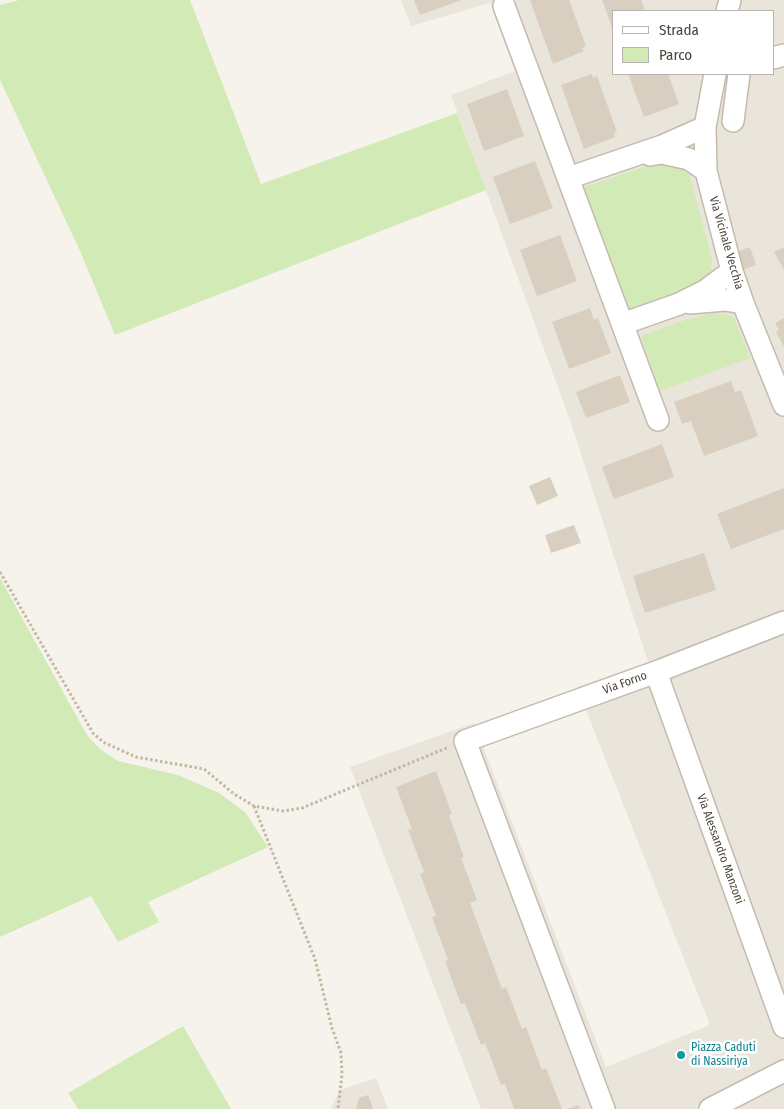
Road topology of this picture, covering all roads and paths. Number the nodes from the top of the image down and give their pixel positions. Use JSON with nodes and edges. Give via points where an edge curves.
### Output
{"nodes":[{"id":1,"x":504,"y":6,"type":"dead end"},
{"id":2,"x":715,"y":75,"type":"edge"},
{"id":3,"x":739,"y":75,"type":"edge"},
{"id":4,"x":733,"y":121,"type":"dead end"},
{"id":5,"x":705,"y":127,"type":"junction"},
{"id":6,"x":623,"y":161,"type":"junction"},
{"id":7,"x":706,"y":171,"type":"junction"},
{"id":8,"x":568,"y":178,"type":"junction"},
{"id":9,"x":732,"y":271,"type":"junction"},
{"id":10,"x":743,"y":303,"type":"junction"},
{"id":11,"x":679,"y":304,"type":"junction"},
{"id":12,"x":622,"y":324,"type":"junction"},
{"id":13,"x":784,"y":405,"type":"edge"},
{"id":14,"x":658,"y":420,"type":"dead end"},
{"id":15,"x":0,"y":572,"type":"edge"},
{"id":16,"x":784,"y":622,"type":"edge"},
{"id":17,"x":656,"y":672,"type":"junction"},
{"id":18,"x":465,"y":741,"type":"junction"},
{"id":19,"x":254,"y":806,"type":"junction"},
{"id":20,"x":784,"y":1027,"type":"edge"},
{"id":21,"x":784,"y":1071,"type":"edge"},
{"id":22,"x":338,"y":1109,"type":"edge"},
{"id":23,"x":604,"y":1109,"type":"edge"},
{"id":24,"x":710,"y":1109,"type":"edge"}],
"edges":[{"from":1,"to":8,"type":"street"},
{"from":2,"to":5,"type":"street","name":"Via Vicinale Vecchia"},
{"from":3,"to":4,"type":"street"},
{"from":5,"to":6,"type":"street"},
{"from":5,"to":7,"type":"street","name":"Via Vicinale Vecchia"},
{"from":6,"to":7,"type":"street","via":[[662,152],[689,159]]},
{"from":6,"to":8,"type":"street"},
{"from":7,"to":9,"type":"street","name":"Via Vicinale Vecchia"},
{"from":8,"to":12,"type":"street"},
{"from":9,"to":10,"type":"street","name":"Via Vicinale Vecchia"},
{"from":9,"to":11,"type":"street","via":[[705,291]]},
{"from":10,"to":11,"type":"street","via":[[725,300]]},
{"from":10,"to":13,"type":"street","name":"Via Vicinale Vecchia"},
{"from":11,"to":12,"type":"street"},
{"from":12,"to":14,"type":"street"},
{"from":15,"to":19,"type":"path","via":[[93,734],[136,757],[204,769]]},
{"from":16,"to":17,"type":"street","name":"Via Forno"},
{"from":17,"to":18,"type":"street","name":"Via Forno"},
{"from":17,"to":20,"type":"street","name":"Via Alessandro Manzoni"},
{"from":18,"to":19,"type":"path","via":[[302,808],[283,811]]},
{"from":18,"to":23,"type":"street"},
{"from":19,"to":22,"type":"path","via":[[315,959],[341,1054]]},
{"from":21,"to":24,"type":"street"}]}
